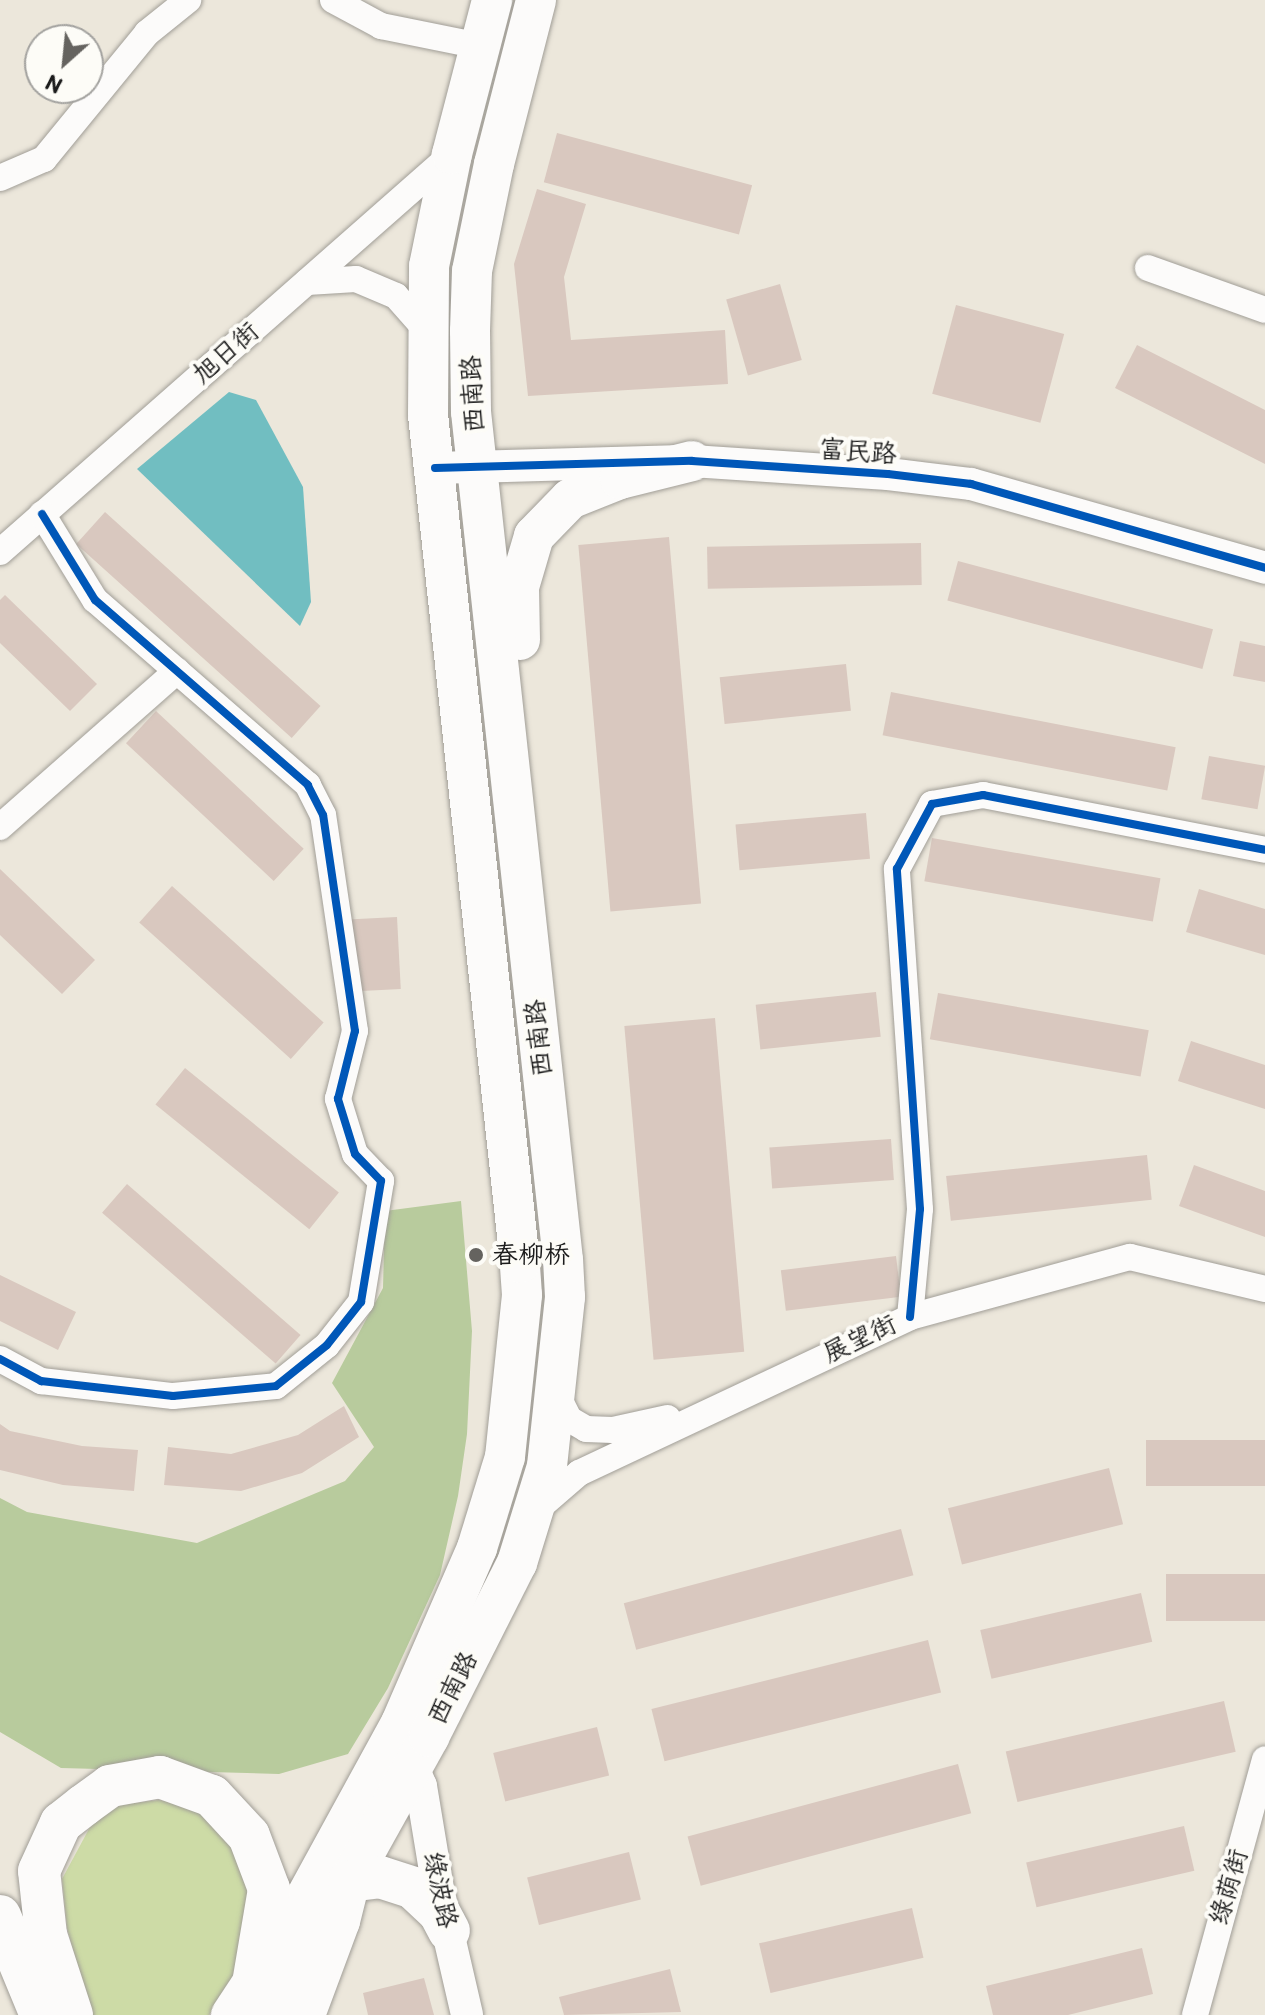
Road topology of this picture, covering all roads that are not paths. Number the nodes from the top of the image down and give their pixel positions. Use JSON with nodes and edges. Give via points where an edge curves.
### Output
{"nodes":[{"id":1,"x":188,"y":0,"type":"edge"},
{"id":2,"x":333,"y":0,"type":"edge"},
{"id":3,"x":492,"y":0,"type":"edge"},
{"id":4,"x":536,"y":0,"type":"edge"},
{"id":5,"x":480,"y":46,"type":"junction"},
{"id":6,"x":452,"y":154,"type":"junction"},
{"id":7,"x":0,"y":178,"type":"edge"},
{"id":8,"x":1148,"y":268,"type":"dead end"},
{"id":9,"x":307,"y":282,"type":"junction"},
{"id":10,"x":1265,"y":310,"type":"edge"},
{"id":11,"x":427,"y":331,"type":"junction"},
{"id":12,"x":692,"y":461,"type":"junction"},
{"id":13,"x":478,"y":467,"type":"junction"},
{"id":14,"x":435,"y":468,"type":"junction"},
{"id":15,"x":42,"y":514,"type":"junction"},
{"id":16,"x":0,"y":552,"type":"edge"},
{"id":17,"x":1265,"y":568,"type":"edge"},
{"id":18,"x":177,"y":671,"type":"junction"},
{"id":19,"x":511,"y":775,"type":"junction"},
{"id":20,"x":0,"y":827,"type":"edge"},
{"id":21,"x":1265,"y":850,"type":"edge"},
{"id":22,"x":1265,"y":1289,"type":"edge"},
{"id":23,"x":910,"y":1317,"type":"junction"},
{"id":24,"x":0,"y":1359,"type":"edge"},
{"id":25,"x":555,"y":1391,"type":"junction"},
{"id":26,"x":733,"y":1398,"type":"junction"},
{"id":27,"x":532,"y":1514,"type":"junction"},
{"id":28,"x":1265,"y":1759,"type":"edge"},
{"id":29,"x":412,"y":1765,"type":"junction"},
{"id":30,"x":349,"y":1881,"type":"junction"},
{"id":31,"x":0,"y":1918,"type":"edge"},
{"id":32,"x":449,"y":1931,"type":"junction"},
{"id":33,"x":249,"y":2005,"type":"edge"},
{"id":34,"x":29,"y":2015,"type":"edge"},
{"id":35,"x":41,"y":2015,"type":"edge"},
{"id":36,"x":72,"y":2015,"type":"edge"},
{"id":37,"x":304,"y":2015,"type":"edge"},
{"id":38,"x":467,"y":2015,"type":"edge"},
{"id":39,"x":1195,"y":2015,"type":"edge"}],
"edges":[{"from":1,"to":7,"type":"street","via":[[147,33],[44,159]]},
{"from":2,"to":5,"type":"street","via":[[381,26]]},
{"from":3,"to":5,"type":"main road","name":"西南路"},
{"from":4,"to":13,"type":"main road","name":"西南路","via":[[472,271],[471,412]]},
{"from":5,"to":6,"type":"main road","name":"西南路"},
{"from":6,"to":9,"type":"street","name":"旭日街"},
{"from":6,"to":11,"type":"main road","name":"西南路","via":[[429,266]]},
{"from":8,"to":10,"type":"street"},
{"from":9,"to":11,"type":"street","via":[[356,279],[396,296]]},
{"from":9,"to":15,"type":"street","name":"旭日街"},
{"from":11,"to":14,"type":"main road","name":"西南路"},
{"from":12,"to":13,"type":"street","name":"富民路"},
{"from":12,"to":17,"type":"street","name":"富民路","via":[[971,484]]},
{"from":12,"to":19,"type":"main road","via":[[620,479],[570,499],[534,536],[519,587],[522,681]]},
{"from":13,"to":14,"type":"street","name":"富民路"},
{"from":13,"to":19,"type":"main road","name":"西南路"},
{"from":14,"to":33,"type":"main road","name":"西南路","via":[[520,1263],[522,1295],[505,1457],[477,1548],[401,1723]]},
{"from":15,"to":16,"type":"street","name":"旭日街"},
{"from":15,"to":18,"type":"street","via":[[95,600]]},
{"from":18,"to":20,"type":"street"},
{"from":18,"to":24,"type":"street","via":[[308,785],[323,815],[355,1031],[338,1099],[355,1154],[381,1181],[361,1302],[327,1345],[276,1386],[173,1396],[41,1381]]},
{"from":19,"to":25,"type":"main road","name":"西南路","via":[[563,1260],[565,1297]]},
{"from":21,"to":23,"type":"street","via":[[983,795],[932,804],[897,869],[920,1209]]},
{"from":22,"to":23,"type":"street","name":"展望街","via":[[1130,1257]]},
{"from":23,"to":26,"type":"street","name":"展望街"},
{"from":25,"to":26,"type":"street","via":[[569,1419],[586,1429],[651,1423]]},
{"from":25,"to":27,"type":"main road","name":"西南路","via":[[547,1466]]},
{"from":26,"to":27,"type":"street","name":"展望街","via":[[579,1473]]},
{"from":27,"to":29,"type":"main road","name":"西南路","via":[[517,1563]]},
{"from":28,"to":39,"type":"street","name":"绿荫街"},
{"from":29,"to":30,"type":"main road","name":"西南路"},
{"from":29,"to":32,"type":"street","name":"绿波路","via":[[421,1786]]},
{"from":30,"to":32,"type":"highway","via":[[380,1877],[413,1888],[439,1912]]},
{"from":30,"to":33,"type":"main road","name":"西南路"},
{"from":30,"to":37,"type":"highway"},
{"from":31,"to":34,"type":"highway"},
{"from":31,"to":35,"type":"highway"},
{"from":32,"to":38,"type":"street","name":"绿波路"},
{"from":33,"to":36,"type":"highway","via":[[269,1889],[249,1836],[212,1796],[160,1777],[110,1786],[61,1823],[39,1871],[46,1935]]}]}
